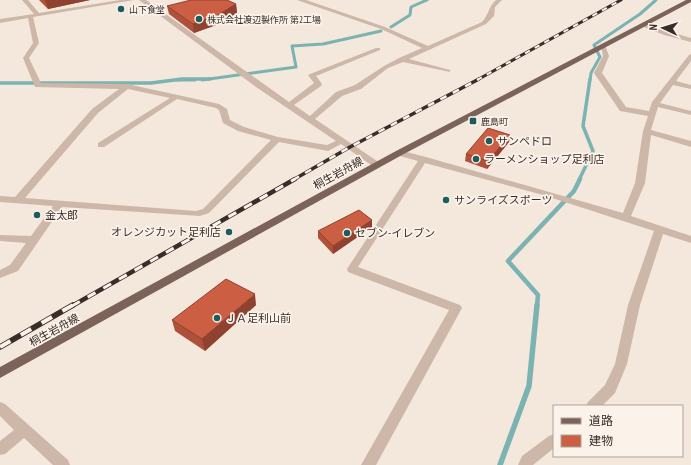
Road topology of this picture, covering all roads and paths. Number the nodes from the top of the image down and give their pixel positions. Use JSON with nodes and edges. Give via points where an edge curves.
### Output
{"nodes":[{"id":1,"x":25,"y":0,"type":"edge"},
{"id":2,"x":131,"y":0,"type":"edge"},
{"id":3,"x":142,"y":0,"type":"edge"},
{"id":4,"x":300,"y":0,"type":"edge"},
{"id":5,"x":499,"y":0,"type":"edge"},
{"id":6,"x":689,"y":3,"type":"edge"},
{"id":7,"x":38,"y":15,"type":"junction"},
{"id":8,"x":30,"y":16,"type":"junction"},
{"id":9,"x":0,"y":21,"type":"edge"},
{"id":10,"x":644,"y":25,"type":"junction"},
{"id":11,"x":691,"y":40,"type":"edge"},
{"id":12,"x":603,"y":46,"type":"junction"},
{"id":13,"x":427,"y":48,"type":"junction"},
{"id":14,"x":378,"y":49,"type":"dead end"},
{"id":15,"x":691,"y":56,"type":"edge"},
{"id":16,"x":401,"y":59,"type":"junction"},
{"id":17,"x":680,"y":70,"type":"junction"},
{"id":18,"x":448,"y":71,"type":"dead end"},
{"id":19,"x":691,"y":72,"type":"edge"},
{"id":20,"x":671,"y":82,"type":"junction"},
{"id":21,"x":127,"y":86,"type":"junction"},
{"id":22,"x":691,"y":87,"type":"edge"},
{"id":23,"x":176,"y":97,"type":"junction"},
{"id":24,"x":655,"y":104,"type":"junction"},
{"id":25,"x":288,"y":105,"type":"junction"},
{"id":26,"x":691,"y":113,"type":"edge"},
{"id":27,"x":652,"y":114,"type":"junction"},
{"id":28,"x":310,"y":119,"type":"junction"},
{"id":29,"x":647,"y":131,"type":"junction"},
{"id":30,"x":277,"y":140,"type":"junction"},
{"id":31,"x":341,"y":141,"type":"junction"},
{"id":32,"x":691,"y":144,"type":"edge"},
{"id":33,"x":101,"y":145,"type":"dead end"},
{"id":34,"x":399,"y":153,"type":"junction"},
{"id":35,"x":423,"y":159,"type":"junction"},
{"id":36,"x":377,"y":165,"type":"junction"},
{"id":37,"x":0,"y":199,"type":"edge"},
{"id":38,"x":18,"y":201,"type":"junction"},
{"id":39,"x":59,"y":204,"type":"junction"},
{"id":40,"x":626,"y":217,"type":"junction"},
{"id":41,"x":660,"y":229,"type":"junction"},
{"id":42,"x":0,"y":238,"type":"edge"},
{"id":43,"x":34,"y":240,"type":"junction"},
{"id":44,"x":691,"y":240,"type":"edge"},
{"id":45,"x":0,"y":274,"type":"edge"},
{"id":46,"x":0,"y":373,"type":"edge"},
{"id":47,"x":594,"y":405,"type":"edge"},
{"id":48,"x":0,"y":408,"type":"edge"},
{"id":49,"x":24,"y":430,"type":"junction"},
{"id":50,"x":553,"y":441,"type":"edge"},
{"id":51,"x":0,"y":449,"type":"edge"},
{"id":52,"x":63,"y":465,"type":"edge"},
{"id":53,"x":368,"y":465,"type":"edge"},
{"id":54,"x":525,"y":465,"type":"edge"}],
"edges":[{"from":1,"to":7,"type":"street"},
{"from":2,"to":7,"type":"street"},
{"from":3,"to":25,"type":"street"},
{"from":4,"to":13,"type":"street","via":[[383,28]]},
{"from":5,"to":13,"type":"street","via":[[492,6],[491,16],[484,23]]},
{"from":6,"to":10,"type":"main road","name":"桐生岩舟線"},
{"from":7,"to":8,"type":"street"},
{"from":8,"to":9,"type":"street"},
{"from":8,"to":21,"type":"street","via":[[36,43],[26,58],[38,85]]},
{"from":10,"to":11,"type":"street"},
{"from":10,"to":12,"type":"main road","name":"桐生岩舟線"},
{"from":12,"to":27,"type":"street","via":[[606,56],[598,73],[604,84],[623,109]]},
{"from":12,"to":34,"type":"main road","name":"桐生岩舟線"},
{"from":13,"to":16,"type":"street"},
{"from":14,"to":25,"type":"street","via":[[312,75],[318,84]]},
{"from":15,"to":17,"type":"street"},
{"from":16,"to":18,"type":"street"},
{"from":16,"to":28,"type":"street","via":[[377,72],[358,87],[339,94]]},
{"from":17,"to":19,"type":"street"},
{"from":17,"to":20,"type":"street"},
{"from":20,"to":22,"type":"street"},
{"from":20,"to":24,"type":"street"},
{"from":21,"to":23,"type":"street"},
{"from":21,"to":38,"type":"street","via":[[95,111]]},
{"from":23,"to":30,"type":"street","via":[[219,106],[223,109],[226,121],[241,129]]},
{"from":23,"to":33,"type":"street"},
{"from":24,"to":26,"type":"street"},
{"from":24,"to":27,"type":"street"},
{"from":25,"to":28,"type":"street"},
{"from":27,"to":29,"type":"street"},
{"from":28,"to":31,"type":"street"},
{"from":29,"to":32,"type":"street"},
{"from":29,"to":40,"type":"street","via":[[640,183]]},
{"from":30,"to":31,"type":"street","via":[[328,148]]},
{"from":30,"to":39,"type":"street","via":[[206,211],[197,214]]},
{"from":31,"to":36,"type":"street"},
{"from":34,"to":35,"type":"street"},
{"from":34,"to":36,"type":"main road","name":"桐生岩舟線"},
{"from":35,"to":40,"type":"street","via":[[550,193]]},
{"from":35,"to":53,"type":"street","via":[[352,269],[456,308]]},
{"from":36,"to":46,"type":"main road","name":"桐生岩舟線"},
{"from":37,"to":38,"type":"street"},
{"from":38,"to":39,"type":"street"},
{"from":39,"to":43,"type":"street"},
{"from":40,"to":41,"type":"street"},
{"from":41,"to":44,"type":"street"},
{"from":41,"to":47,"type":"street","via":[[634,305],[621,364],[610,389]]},
{"from":42,"to":43,"type":"street"},
{"from":43,"to":45,"type":"street","via":[[14,268]]},
{"from":48,"to":49,"type":"street"},
{"from":49,"to":51,"type":"street"},
{"from":49,"to":52,"type":"street"},
{"from":50,"to":54,"type":"street"}]}
